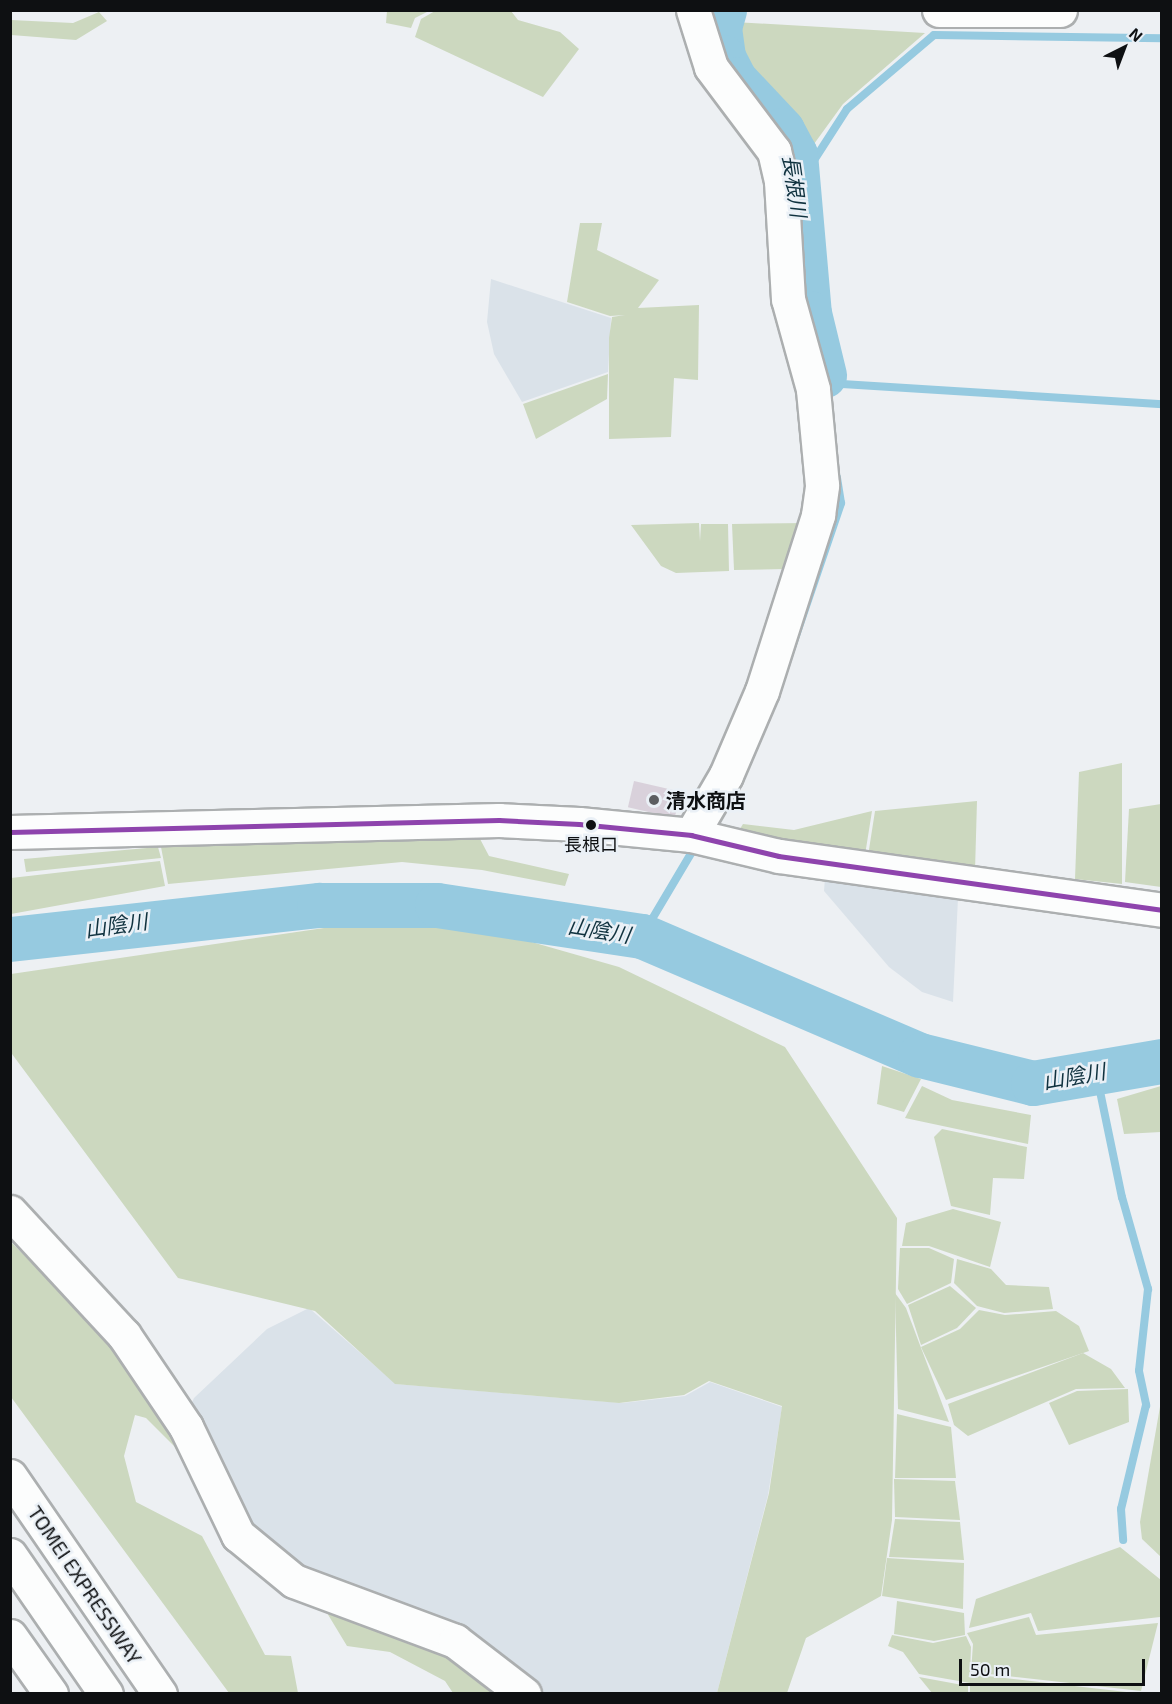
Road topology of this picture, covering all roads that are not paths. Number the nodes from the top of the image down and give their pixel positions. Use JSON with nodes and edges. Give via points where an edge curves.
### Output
{"nodes":[{"id":1,"x":693,"y":10,"type":"edge"},
{"id":2,"x":939,"y":10,"type":"edge"},
{"id":3,"x":1060,"y":10,"type":"edge"},
{"id":4,"x":10,"y":832,"type":"edge"},
{"id":5,"x":691,"y":835,"type":"junction"},
{"id":6,"x":1161,"y":910,"type":"edge"},
{"id":7,"x":10,"y":1212,"type":"edge"},
{"id":8,"x":10,"y":1476,"type":"edge"},
{"id":9,"x":10,"y":1555,"type":"edge"},
{"id":10,"x":10,"y":1636,"type":"edge"},
{"id":11,"x":51,"y":1694,"type":"edge"},
{"id":12,"x":106,"y":1694,"type":"edge"},
{"id":13,"x":160,"y":1694,"type":"edge"},
{"id":14,"x":524,"y":1694,"type":"edge"}],
"edges":[{"from":1,"to":5,"type":"main road","via":[[701,50],[720,83],[774,151],[781,181],[788,299],[813,389],[822,485],[818,515],[762,691],[726,775]]},
{"from":2,"to":3,"type":"main road"},
{"from":4,"to":5,"type":"main road","via":[[499,820]]},
{"from":5,"to":6,"type":"main road","via":[[779,856]]},
{"from":7,"to":14,"type":"main road","via":[[124,1335],[186,1427],[238,1535],[294,1581],[455,1641]]},
{"from":8,"to":13,"type":"main road","name":"TOMEI EXPRESSWAY"},
{"from":9,"to":12,"type":"main road"},
{"from":10,"to":11,"type":"main road"}]}
